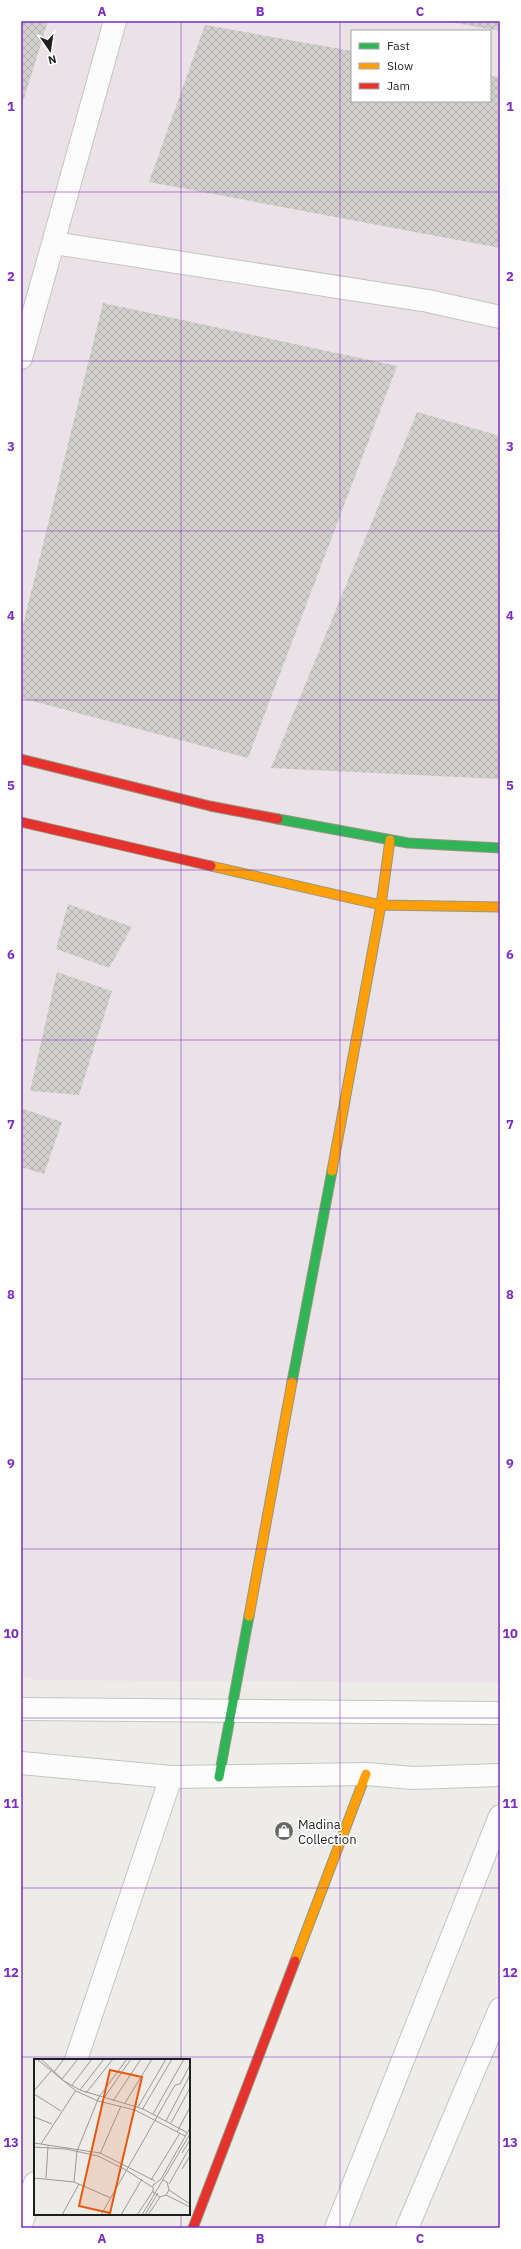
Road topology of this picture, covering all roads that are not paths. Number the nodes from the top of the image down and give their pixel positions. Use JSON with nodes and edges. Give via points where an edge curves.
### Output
{"nodes":[{"id":1,"x":115,"y":21,"type":"edge"},
{"id":2,"x":54,"y":243,"type":"junction"},
{"id":3,"x":500,"y":317,"type":"edge"},
{"id":4,"x":21,"y":358,"type":"edge"},
{"id":5,"x":21,"y":759,"type":"edge"},
{"id":6,"x":21,"y":822,"type":"edge"},
{"id":7,"x":390,"y":840,"type":"junction"},
{"id":8,"x":500,"y":848,"type":"edge"},
{"id":9,"x":381,"y":905,"type":"junction"},
{"id":10,"x":500,"y":906,"type":"edge"},
{"id":11,"x":21,"y":1709,"type":"edge"},
{"id":12,"x":231,"y":1712,"type":"junction"},
{"id":13,"x":500,"y":1713,"type":"edge"},
{"id":14,"x":21,"y":1763,"type":"edge"},
{"id":15,"x":366,"y":1774,"type":"junction"},
{"id":16,"x":500,"y":1775,"type":"edge"},
{"id":17,"x":171,"y":1777,"type":"junction"},
{"id":18,"x":219,"y":1777,"type":"junction"},
{"id":19,"x":500,"y":1816,"type":"edge"},
{"id":20,"x":500,"y":2008,"type":"edge"},
{"id":21,"x":76,"y":2059,"type":"edge"},
{"id":22,"x":34,"y":2187,"type":"edge"},
{"id":23,"x":21,"y":2225,"type":"edge"},
{"id":24,"x":193,"y":2228,"type":"edge"},
{"id":25,"x":336,"y":2228,"type":"edge"},
{"id":26,"x":407,"y":2228,"type":"edge"}],
"edges":[{"from":1,"to":2,"type":"street"},
{"from":2,"to":3,"type":"street","via":[[428,301]]},
{"from":2,"to":4,"type":"street"},
{"from":5,"to":7,"type":"street","via":[[210,806]]},
{"from":6,"to":9,"type":"street"},
{"from":7,"to":8,"type":"street"},
{"from":7,"to":9,"type":"street"},
{"from":9,"to":10,"type":"street"},
{"from":9,"to":12,"type":"street"},
{"from":11,"to":12,"type":"street"},
{"from":12,"to":13,"type":"street"},
{"from":12,"to":18,"type":"street"},
{"from":14,"to":17,"type":"street"},
{"from":15,"to":16,"type":"street","via":[[413,1778]]},
{"from":15,"to":18,"type":"street"},
{"from":15,"to":24,"type":"street"},
{"from":17,"to":18,"type":"street"},
{"from":17,"to":21,"type":"street"},
{"from":19,"to":25,"type":"street"},
{"from":20,"to":26,"type":"street"},
{"from":22,"to":23,"type":"street"}]}
